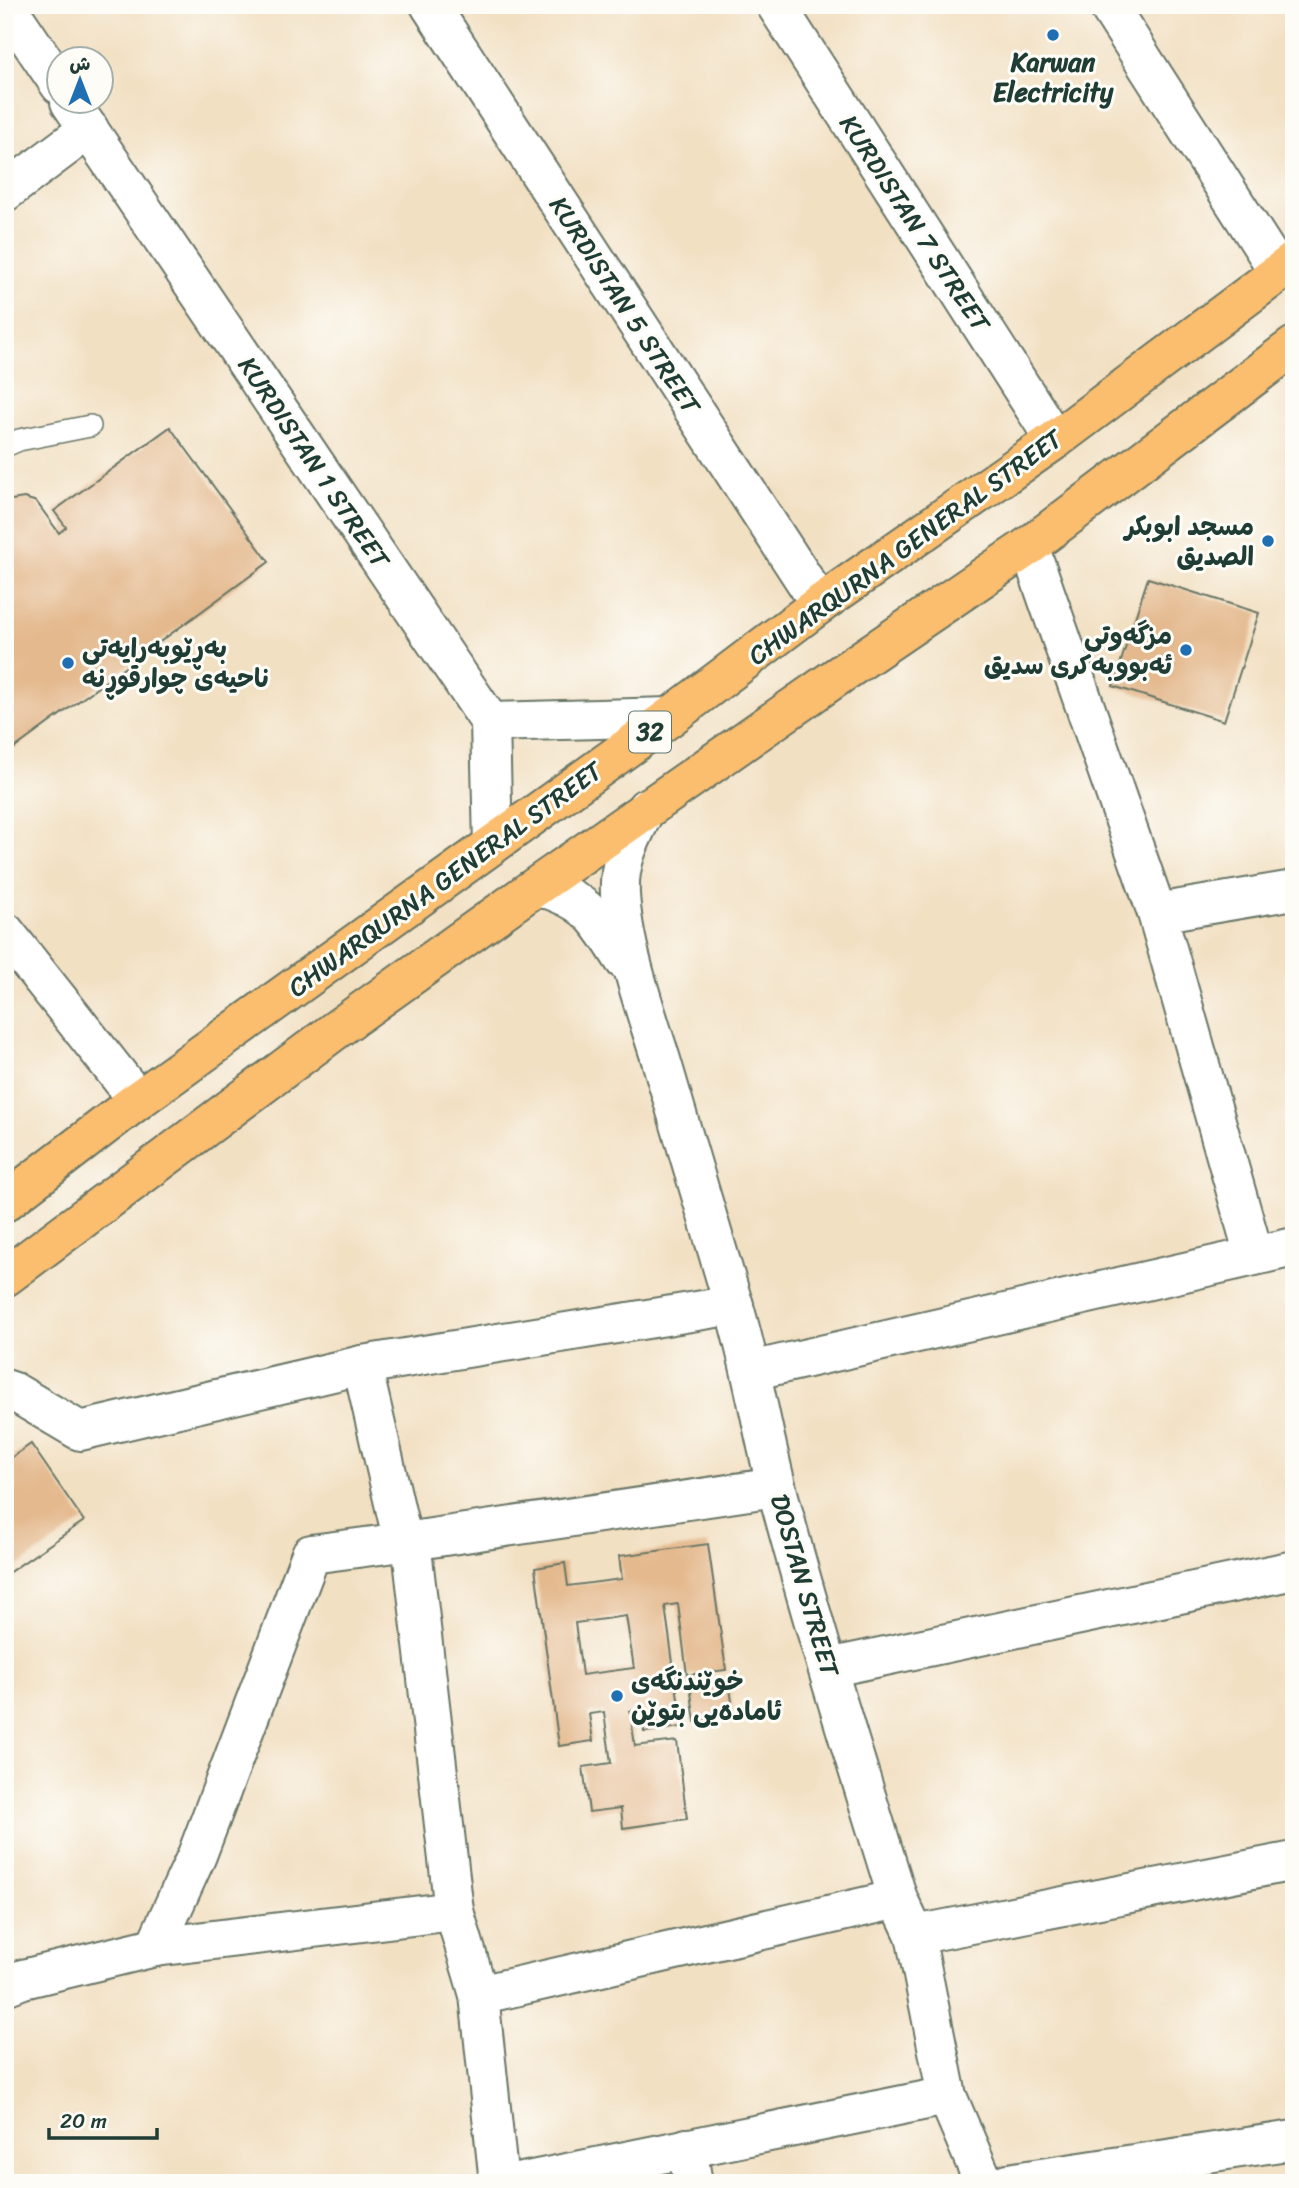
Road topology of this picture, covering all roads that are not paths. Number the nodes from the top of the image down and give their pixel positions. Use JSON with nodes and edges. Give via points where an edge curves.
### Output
{"nodes":[{"id":1,"x":6,"y":5,"type":"edge"},
{"id":2,"x":430,"y":5,"type":"edge"},
{"id":3,"x":776,"y":5,"type":"edge"},
{"id":4,"x":1108,"y":5,"type":"edge"},
{"id":5,"x":46,"y":64,"type":"edge"},
{"id":6,"x":78,"y":116,"type":"edge"},
{"id":7,"x":80,"y":116,"type":"edge"},
{"id":8,"x":5,"y":192,"type":"edge"},
{"id":9,"x":1286,"y":266,"type":"edge"},
{"id":10,"x":1294,"y":346,"type":"edge"},
{"id":11,"x":89,"y":426,"type":"dead end"},
{"id":12,"x":1055,"y":440,"type":"junction"},
{"id":13,"x":5,"y":446,"type":"edge"},
{"id":14,"x":1029,"y":547,"type":"junction"},
{"id":15,"x":820,"y":604,"type":"junction"},
{"id":16,"x":670,"y":717,"type":"junction"},
{"id":17,"x":490,"y":722,"type":"junction"},
{"id":18,"x":646,"y":808,"type":"junction"},
{"id":19,"x":493,"y":844,"type":"junction"},
{"id":20,"x":531,"y":890,"type":"junction"},
{"id":21,"x":1294,"y":890,"type":"edge"},
{"id":22,"x":1157,"y":913,"type":"junction"},
{"id":23,"x":5,"y":932,"type":"edge"},
{"id":24,"x":638,"y":983,"type":"junction"},
{"id":25,"x":127,"y":1109,"type":"junction"},
{"id":26,"x":152,"y":1167,"type":"junction"},
{"id":27,"x":5,"y":1202,"type":"edge"},
{"id":28,"x":1294,"y":1247,"type":"edge"},
{"id":29,"x":1254,"y":1255,"type":"junction"},
{"id":30,"x":5,"y":1277,"type":"edge"},
{"id":31,"x":734,"y":1305,"type":"junction"},
{"id":32,"x":362,"y":1365,"type":"junction"},
{"id":33,"x":751,"y":1371,"type":"junction"},
{"id":34,"x":5,"y":1389,"type":"edge"},
{"id":35,"x":776,"y":1487,"type":"junction"},
{"id":36,"x":407,"y":1542,"type":"junction"},
{"id":37,"x":1294,"y":1570,"type":"edge"},
{"id":38,"x":828,"y":1668,"type":"junction"},
{"id":39,"x":1294,"y":1861,"type":"edge"},
{"id":40,"x":898,"y":1899,"type":"junction"},
{"id":41,"x":454,"y":1911,"type":"junction"},
{"id":42,"x":915,"y":1935,"type":"junction"},
{"id":43,"x":155,"y":1947,"type":"junction"},
{"id":44,"x":5,"y":1986,"type":"edge"},
{"id":45,"x":479,"y":1995,"type":"junction"},
{"id":46,"x":947,"y":2096,"type":"junction"},
{"id":47,"x":1294,"y":2140,"type":"edge"},
{"id":48,"x":690,"y":2166,"type":"edge"},
{"id":49,"x":499,"y":2183,"type":"edge"},
{"id":50,"x":517,"y":2183,"type":"edge"},
{"id":51,"x":984,"y":2183,"type":"edge"},
{"id":52,"x":1008,"y":2183,"type":"edge"}],
"edges":[{"from":1,"to":5,"type":"street"},
{"from":2,"to":15,"type":"street","name":"KURDISTAN 5 STREET"},
{"from":3,"to":12,"type":"street","name":"KURDISTAN 7 STREET"},
{"from":4,"to":9,"type":"street"},
{"from":6,"to":8,"type":"street"},
{"from":7,"to":17,"type":"street","name":"KURDISTAN 1 STREET"},
{"from":9,"to":12,"type":"highway","name":"CHWARQURNA GENERAL STREET","number":"32"},
{"from":10,"to":14,"type":"highway","number":"32"},
{"from":11,"to":13,"type":"lane"},
{"from":12,"to":15,"type":"highway","name":"CHWARQURNA GENERAL STREET","number":"32"},
{"from":14,"to":18,"type":"highway","number":"32"},
{"from":14,"to":22,"type":"street"},
{"from":15,"to":16,"type":"highway","name":"CHWARQURNA GENERAL STREET","number":"32"},
{"from":16,"to":17,"type":"street"},
{"from":16,"to":19,"type":"highway","name":"CHWARQURNA GENERAL STREET","number":"32"},
{"from":17,"to":19,"type":"street"},
{"from":18,"to":20,"type":"highway","number":"32"},
{"from":18,"to":24,"type":"street","name":"DOSTAN STREET","via":[[626,848],[621,870],[622,914]]},
{"from":19,"to":25,"type":"highway","name":"CHWARQURNA GENERAL STREET","number":"32"},
{"from":20,"to":24,"type":"street","name":"DOSTAN STREET","via":[[553,891],[586,907]]},
{"from":20,"to":26,"type":"highway","number":"32"},
{"from":21,"to":22,"type":"street"},
{"from":22,"to":29,"type":"street"},
{"from":23,"to":25,"type":"street"},
{"from":24,"to":31,"type":"street","name":"DOSTAN STREET"},
{"from":25,"to":26,"type":"highway"},
{"from":25,"to":27,"type":"highway","name":"CHWARQURNA GENERAL STREET","number":"32"},
{"from":26,"to":30,"type":"highway","number":"32"},
{"from":28,"to":29,"type":"street"},
{"from":29,"to":33,"type":"street"},
{"from":31,"to":32,"type":"street"},
{"from":31,"to":33,"type":"street","name":"DOSTAN STREET"},
{"from":32,"to":34,"type":"street","via":[[80,1432]]},
{"from":32,"to":36,"type":"street"},
{"from":33,"to":35,"type":"street","name":"DOSTAN STREET"},
{"from":35,"to":36,"type":"street"},
{"from":35,"to":38,"type":"street","name":"DOSTAN STREET"},
{"from":36,"to":41,"type":"street"},
{"from":36,"to":43,"type":"street","via":[[311,1554],[197,1855]]},
{"from":37,"to":38,"type":"street"},
{"from":38,"to":40,"type":"street","name":"DOSTAN STREET"},
{"from":39,"to":42,"type":"street"},
{"from":40,"to":42,"type":"street","name":"DOSTAN STREET"},
{"from":40,"to":45,"type":"street"},
{"from":41,"to":43,"type":"street"},
{"from":41,"to":45,"type":"street"},
{"from":42,"to":46,"type":"street","name":"DOSTAN STREET"},
{"from":43,"to":44,"type":"street"},
{"from":45,"to":49,"type":"street"},
{"from":46,"to":48,"type":"street"},
{"from":46,"to":51,"type":"street","name":"DOSTAN STREET"},
{"from":47,"to":52,"type":"street"},
{"from":48,"to":50,"type":"street"}]}
